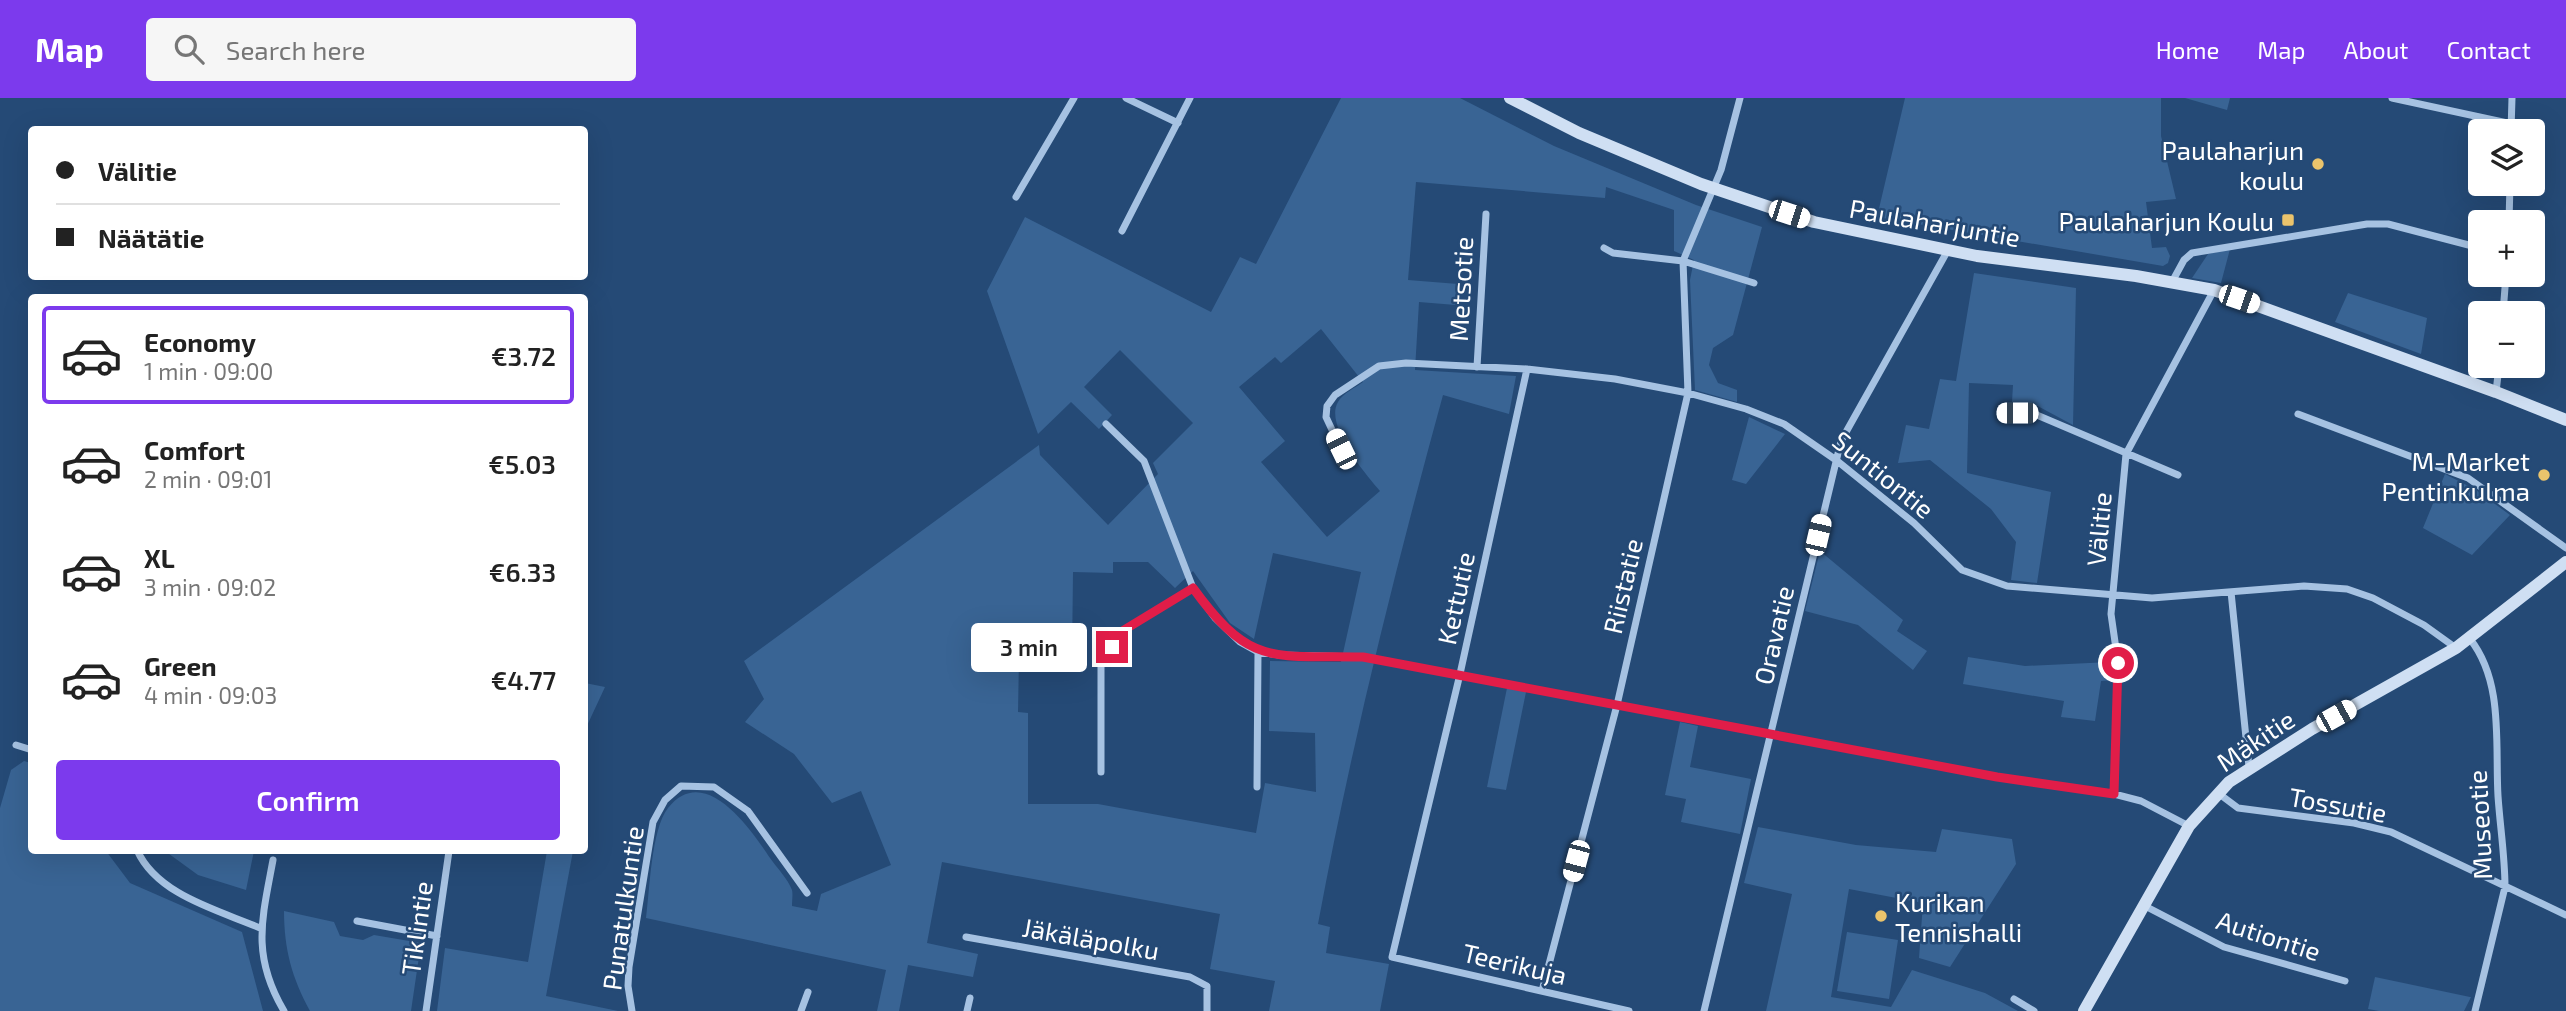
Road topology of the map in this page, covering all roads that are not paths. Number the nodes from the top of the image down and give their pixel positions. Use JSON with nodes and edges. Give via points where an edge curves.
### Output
{"nodes":[{"id":1,"x":1074,"y":98,"type":"edge"},
{"id":2,"x":1126,"y":98,"type":"edge"},
{"id":3,"x":1190,"y":98,"type":"edge"},
{"id":4,"x":1510,"y":98,"type":"edge"},
{"id":5,"x":1740,"y":98,"type":"edge"},
{"id":6,"x":2392,"y":98,"type":"edge"},
{"id":7,"x":2512,"y":98,"type":"edge"},
{"id":8,"x":2479,"y":119,"type":"edge"},
{"id":9,"x":2512,"y":119,"type":"edge"},
{"id":10,"x":1178,"y":123,"type":"junction"},
{"id":11,"x":1712,"y":188,"type":"junction"},
{"id":12,"x":1016,"y":197,"type":"dead end"},
{"id":13,"x":1486,"y":214,"type":"dead end"},
{"id":14,"x":1122,"y":231,"type":"dead end"},
{"id":15,"x":2468,"y":245,"type":"edge"},
{"id":16,"x":1604,"y":248,"type":"dead end"},
{"id":17,"x":1948,"y":250,"type":"junction"},
{"id":18,"x":1684,"y":261,"type":"junction"},
{"id":19,"x":2172,"y":282,"type":"junction"},
{"id":20,"x":1754,"y":283,"type":"dead end"},
{"id":21,"x":2214,"y":290,"type":"junction"},
{"id":22,"x":1477,"y":367,"type":"junction"},
{"id":23,"x":1527,"y":369,"type":"junction"},
{"id":24,"x":2498,"y":378,"type":"edge"},
{"id":25,"x":2496,"y":391,"type":"junction"},
{"id":26,"x":1688,"y":393,"type":"junction"},
{"id":27,"x":2003,"y":413,"type":"dead end"},
{"id":28,"x":2298,"y":414,"type":"dead end"},
{"id":29,"x":2565,"y":420,"type":"edge"},
{"id":30,"x":1107,"y":424,"type":"dead end"},
{"id":31,"x":1341,"y":449,"type":"dead end"},
{"id":32,"x":2126,"y":454,"type":"junction"},
{"id":33,"x":1836,"y":460,"type":"junction"},
{"id":34,"x":2178,"y":475,"type":"dead end"},
{"id":35,"x":2566,"y":548,"type":"edge"},
{"id":36,"x":2566,"y":562,"type":"edge"},
{"id":37,"x":1193,"y":588,"type":"junction"},
{"id":38,"x":2231,"y":592,"type":"junction"},
{"id":39,"x":2113,"y":596,"type":"junction"},
{"id":40,"x":2470,"y":639,"type":"junction"},
{"id":41,"x":2456,"y":648,"type":"junction"},
{"id":42,"x":1258,"y":652,"type":"junction"},
{"id":43,"x":1460,"y":674,"type":"junction"},
{"id":44,"x":1617,"y":705,"type":"junction"},
{"id":45,"x":1771,"y":735,"type":"junction"},
{"id":46,"x":16,"y":745,"type":"dead end"},
{"id":47,"x":28,"y":749,"type":"edge"},
{"id":48,"x":2249,"y":767,"type":"junction"},
{"id":49,"x":1101,"y":772,"type":"dead end"},
{"id":50,"x":1257,"y":787,"type":"dead end"},
{"id":51,"x":2217,"y":793,"type":"junction"},
{"id":52,"x":2114,"y":794,"type":"junction"},
{"id":53,"x":2189,"y":827,"type":"junction"},
{"id":54,"x":139,"y":854,"type":"edge"},
{"id":55,"x":449,"y":854,"type":"edge"},
{"id":56,"x":274,"y":860,"type":"dead end"},
{"id":57,"x":2505,"y":887,"type":"junction"},
{"id":58,"x":807,"y":893,"type":"dead end"},
{"id":59,"x":2143,"y":905,"type":"junction"},
{"id":60,"x":2566,"y":915,"type":"edge"},
{"id":61,"x":358,"y":921,"type":"dead end"},
{"id":62,"x":260,"y":928,"type":"junction"},
{"id":63,"x":436,"y":936,"type":"junction"},
{"id":64,"x":965,"y":937,"type":"dead end"},
{"id":65,"x":1392,"y":957,"type":"joint"},
{"id":66,"x":2345,"y":981,"type":"dead end"},
{"id":67,"x":1542,"y":991,"type":"junction"},
{"id":68,"x":807,"y":992,"type":"dead end"},
{"id":69,"x":970,"y":998,"type":"dead end"},
{"id":70,"x":2014,"y":999,"type":"dead end"},
{"id":71,"x":284,"y":1011,"type":"edge"},
{"id":72,"x":426,"y":1011,"type":"edge"},
{"id":73,"x":632,"y":1011,"type":"edge"},
{"id":74,"x":801,"y":1011,"type":"edge"},
{"id":75,"x":967,"y":1011,"type":"edge"},
{"id":76,"x":1207,"y":1011,"type":"edge"},
{"id":77,"x":1629,"y":1011,"type":"edge"},
{"id":78,"x":1704,"y":1011,"type":"edge"},
{"id":79,"x":2034,"y":1011,"type":"edge"},
{"id":80,"x":2084,"y":1011,"type":"edge"},
{"id":81,"x":2475,"y":1011,"type":"edge"}],
"edges":[{"from":1,"to":12,"type":"street"},
{"from":2,"to":10,"type":"street"},
{"from":3,"to":10,"type":"street"},
{"from":4,"to":11,"type":"main road","name":"Paulaharjuntie","via":[[1579,133]]},
{"from":5,"to":11,"type":"street","name":"Riistatie"},
{"from":6,"to":8,"type":"street"},
{"from":7,"to":9,"type":"street"},
{"from":10,"to":14,"type":"street"},
{"from":11,"to":17,"type":"main road","name":"Paulaharjuntie","via":[[1814,222]]},
{"from":11,"to":18,"type":"street","name":"Riistatie"},
{"from":13,"to":22,"type":"street","name":"Metsotie"},
{"from":15,"to":19,"type":"street","via":[[2367,223],[2192,253]]},
{"from":16,"to":18,"type":"street"},
{"from":17,"to":19,"type":"main road","name":"Paulaharjuntie"},
{"from":17,"to":33,"type":"street","name":"Oravatie","via":[[1841,441]]},
{"from":18,"to":20,"type":"street"},
{"from":18,"to":26,"type":"street","name":"Riistatie"},
{"from":19,"to":21,"type":"main road","name":"Paulaharjuntie"},
{"from":21,"to":25,"type":"main road","name":"Paulaharjuntie"},
{"from":21,"to":32,"type":"street","name":"Välitie"},
{"from":22,"to":23,"type":"street","name":"Suntiontie"},
{"from":22,"to":31,"type":"street","name":"Suntiontie","via":[[1406,363],[1366,372],[1327,406],[1326,417]]},
{"from":23,"to":26,"type":"street","name":"Suntiontie"},
{"from":23,"to":43,"type":"street","name":"Kettutie"},
{"from":24,"to":25,"type":"street"},
{"from":25,"to":29,"type":"main road","name":"Paulaharjuntie"},
{"from":26,"to":33,"type":"street","name":"Suntiontie","via":[[1784,424]]},
{"from":26,"to":44,"type":"street","name":"Riistatie"},
{"from":27,"to":32,"type":"street","via":[[2032,413]]},
{"from":28,"to":35,"type":"street","via":[[2468,478]]},
{"from":30,"to":37,"type":"street","via":[[1144,461]]},
{"from":32,"to":34,"type":"street"},
{"from":32,"to":39,"type":"street","name":"Välitie"},
{"from":33,"to":39,"type":"street","name":"Suntiontie","via":[[1914,523],[1962,570],[2007,586]]},
{"from":33,"to":45,"type":"street","name":"Oravatie"},
{"from":36,"to":40,"type":"main road","name":"Mäkitie"},
{"from":37,"to":42,"type":"street","via":[[1215,618]]},
{"from":37,"to":49,"type":"street","via":[[1124,630],[1101,665]]},
{"from":38,"to":39,"type":"street","name":"Suntiontie"},
{"from":38,"to":41,"type":"street","name":"Suntiontie","via":[[2304,586],[2347,589],[2424,625]]},
{"from":38,"to":48,"type":"street"},
{"from":39,"to":52,"type":"street","name":"Välitie","via":[[2110,614],[2118,663]]},
{"from":40,"to":41,"type":"main road","name":"Mäkitie"},
{"from":40,"to":57,"type":"street","name":"Museotie","via":[[2483,660],[2495,700]]},
{"from":41,"to":48,"type":"main road","name":"Mäkitie"},
{"from":42,"to":43,"type":"street","via":[[1363,657]]},
{"from":42,"to":50,"type":"street"},
{"from":43,"to":44,"type":"street"},
{"from":43,"to":65,"type":"street","name":"Kettutie"},
{"from":44,"to":45,"type":"street"},
{"from":44,"to":67,"type":"street","name":"Riistatie"},
{"from":45,"to":52,"type":"street","via":[[2051,787]]},
{"from":45,"to":78,"type":"street","name":"Oravatie"},
{"from":46,"to":47,"type":"street"},
{"from":48,"to":51,"type":"main road","name":"Mäkitie"},
{"from":51,"to":53,"type":"main road","name":"Mäkitie"},
{"from":51,"to":57,"type":"street","name":"Tossutie","via":[[2238,808],[2391,832]]},
{"from":52,"to":53,"type":"street","via":[[2141,801]]},
{"from":53,"to":59,"type":"main road","name":"Mäkitie"},
{"from":54,"to":62,"type":"street","via":[[162,883]]},
{"from":55,"to":63,"type":"street","name":"Tiklintie"},
{"from":56,"to":62,"type":"street"},
{"from":57,"to":60,"type":"street","name":"Tossutie"},
{"from":57,"to":81,"type":"street","name":"Museotie"},
{"from":58,"to":73,"type":"street","name":"Punatulkuntie","via":[[748,811],[714,787],[681,786],[665,800],[653,822],[629,967]]},
{"from":59,"to":66,"type":"street","name":"Autiontie","via":[[2224,947]]},
{"from":59,"to":80,"type":"main road","name":"Mäkitie"},
{"from":61,"to":63,"type":"street"},
{"from":62,"to":71,"type":"street","via":[[274,994]]},
{"from":63,"to":72,"type":"street","name":"Tiklintie"},
{"from":64,"to":76,"type":"street","name":"Jäkäläpolku","via":[[1190,977],[1208,986]]},
{"from":65,"to":67,"type":"street","name":"Teerikuja"},
{"from":67,"to":77,"type":"street","name":"Teerikuja"},
{"from":68,"to":74,"type":"street"},
{"from":69,"to":75,"type":"street"},
{"from":70,"to":79,"type":"street"}]}
